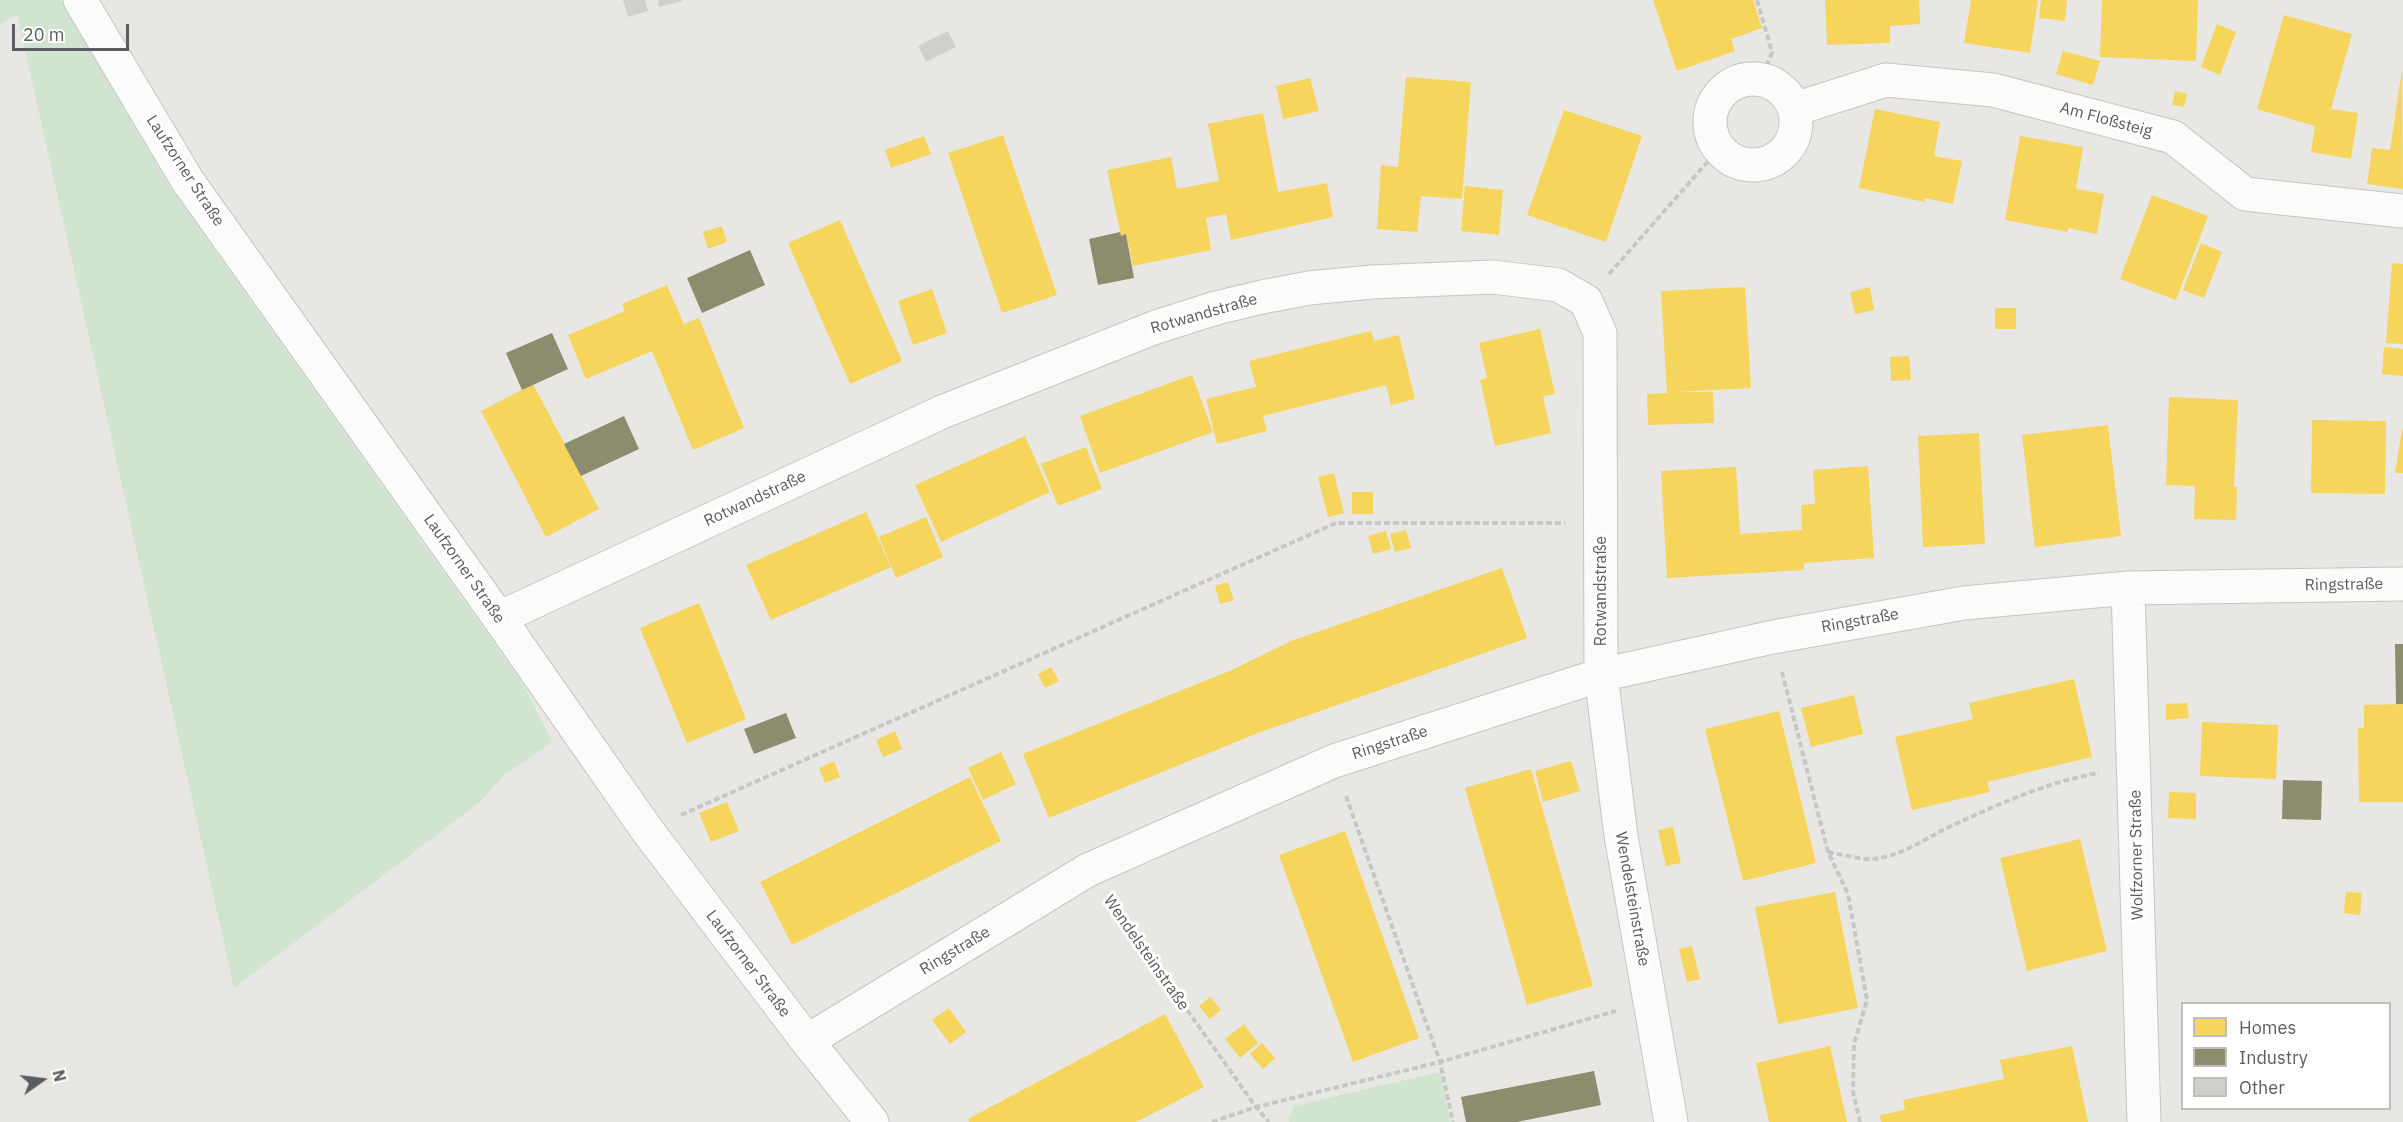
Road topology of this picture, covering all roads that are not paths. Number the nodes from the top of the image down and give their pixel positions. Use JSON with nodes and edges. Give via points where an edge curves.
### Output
{"nodes":[{"id":1,"x":80,"y":0,"type":"edge"},
{"id":2,"x":1795,"y":109,"type":"junction"},
{"id":3,"x":2403,"y":211,"type":"edge"},
{"id":4,"x":2403,"y":584,"type":"edge"},
{"id":5,"x":2128,"y":588,"type":"junction"},
{"id":6,"x":500,"y":618,"type":"junction"},
{"id":7,"x":1601,"y":675,"type":"junction"},
{"id":8,"x":807,"y":1041,"type":"junction"},
{"id":9,"x":872,"y":1122,"type":"edge"},
{"id":10,"x":1671,"y":1122,"type":"edge"},
{"id":11,"x":2144,"y":1122,"type":"edge"}],
"edges":[{"from":1,"to":6,"type":"street","name":"Laufzorner Straße","via":[[187,180]]},
{"from":2,"to":2,"type":"street","via":[[1778,86],[1762,79],[1746,79],[1719,95],[1710,118],[1711,134],[1730,159],[1755,166],[1767,163],[1780,157],[1791,144],[1796,129]]},
{"from":2,"to":3,"type":"street","name":"Am Floßsteig","via":[[1886,81],[1993,90],[2173,137],[2245,194]]},
{"from":4,"to":5,"type":"street","name":"Ringstraße"},
{"from":5,"to":7,"type":"street","name":"Ringstraße","via":[[1964,603],[1773,637]]},
{"from":5,"to":11,"type":"street","name":"Wolfzorner Straße"},
{"from":6,"to":7,"type":"street","name":"Rotwandstraße","via":[[942,412],[1166,324],[1309,288],[1493,277],[1558,285],[1586,302],[1600,333]]},
{"from":6,"to":8,"type":"street","name":"Laufzorner Straße","via":[[647,830]]},
{"from":7,"to":8,"type":"street","name":"Ringstraße","via":[[1334,761],[1088,870]]},
{"from":7,"to":10,"type":"street","name":"Wendelsteinstraße","via":[[1621,836]]},
{"from":8,"to":9,"type":"street","name":"Laufzorner Straße"}]}
